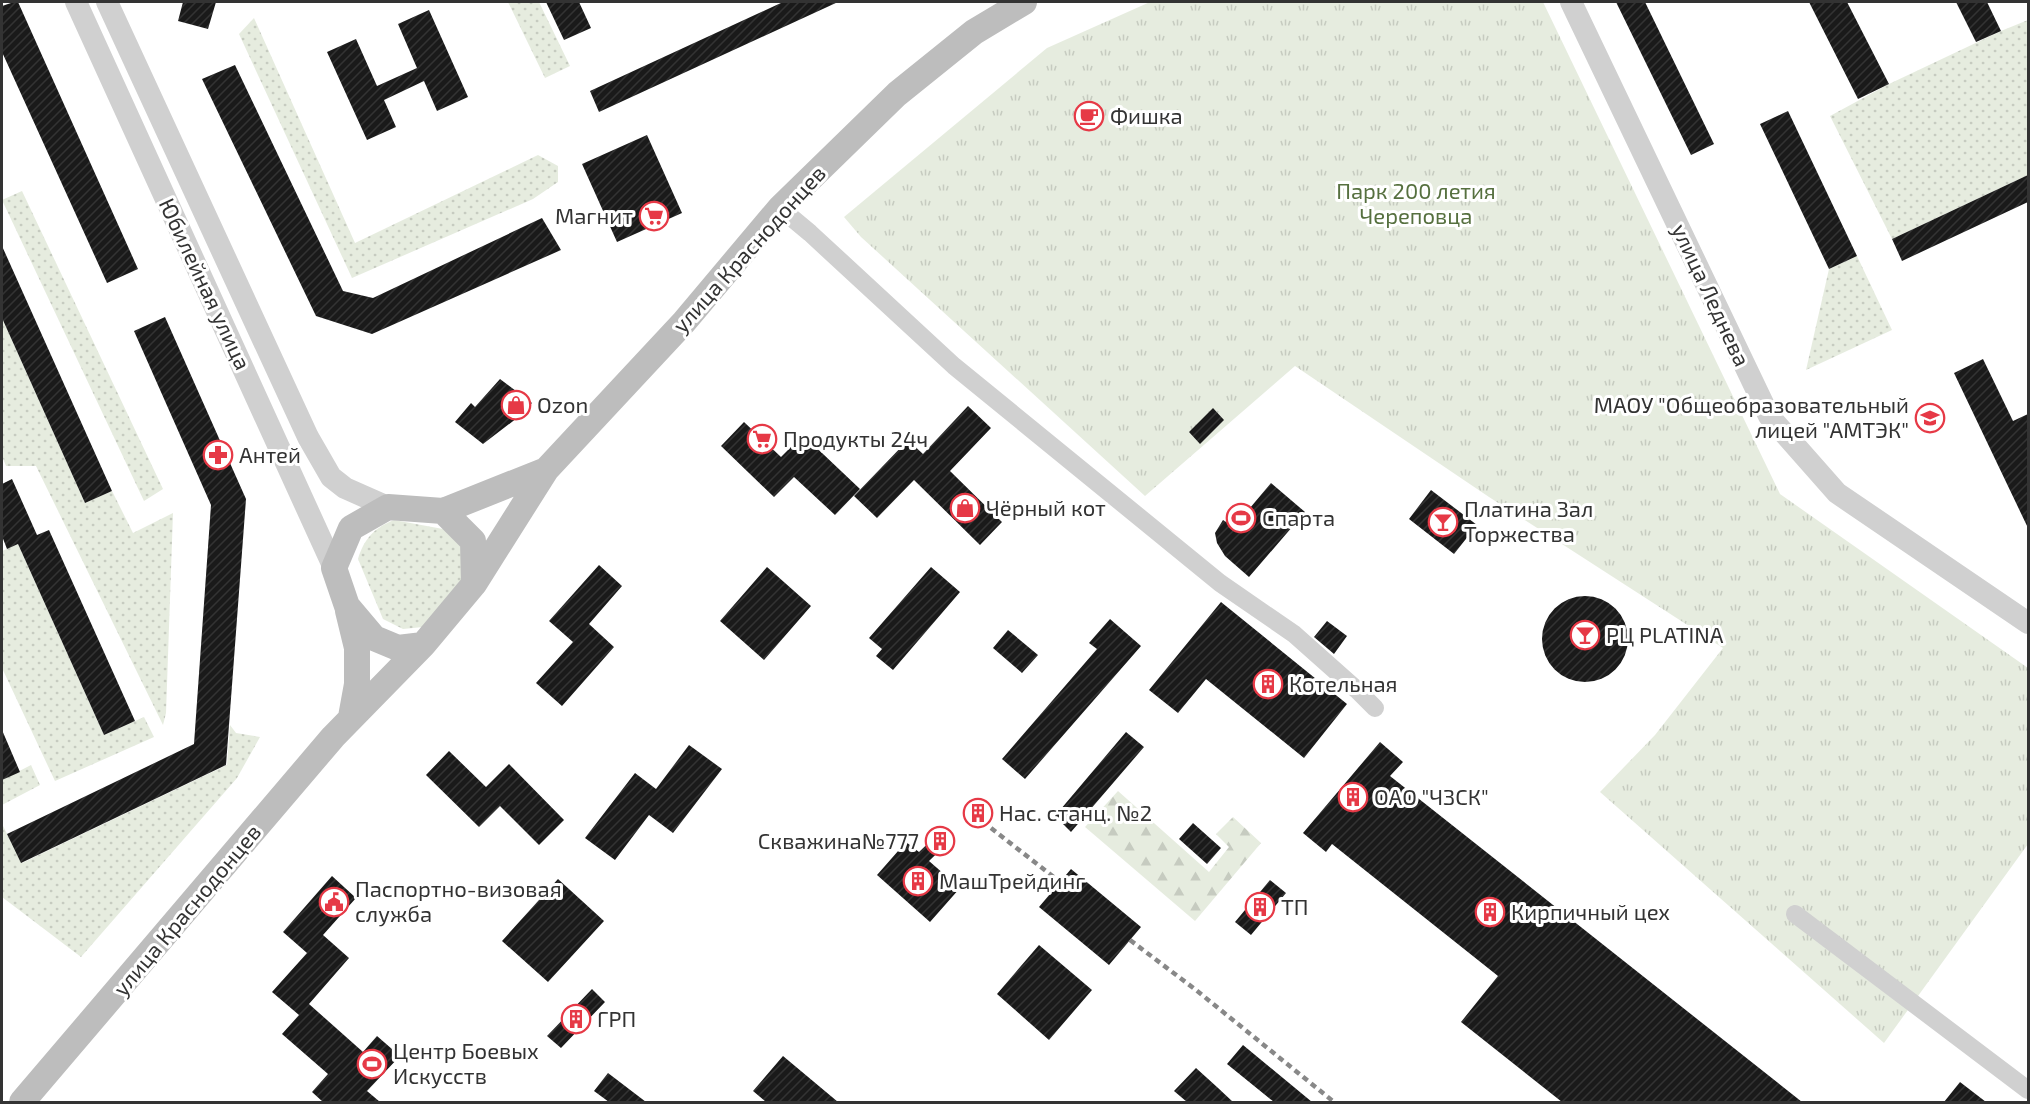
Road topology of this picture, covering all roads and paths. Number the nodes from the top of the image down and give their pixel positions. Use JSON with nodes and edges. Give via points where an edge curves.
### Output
{"nodes":[{"id":1,"x":76,"y":2,"type":"edge"},
{"id":2,"x":107,"y":2,"type":"edge"},
{"id":3,"x":1024,"y":2,"type":"edge"},
{"id":4,"x":1571,"y":2,"type":"edge"},
{"id":5,"x":780,"y":208,"type":"junction"},
{"id":6,"x":215,"y":235,"type":"junction"},
{"id":7,"x":189,"y":248,"type":"junction"},
{"id":8,"x":546,"y":470,"type":"junction"},
{"id":9,"x":388,"y":507,"type":"junction"},
{"id":10,"x":443,"y":511,"type":"junction"},
{"id":11,"x":334,"y":568,"type":"junction"},
{"id":12,"x":474,"y":584,"type":"junction"},
{"id":13,"x":347,"y":606,"type":"junction"},
{"id":14,"x":2028,"y":623,"type":"edge"},
{"id":15,"x":423,"y":645,"type":"junction"},
{"id":16,"x":1375,"y":708,"type":"dead end"},
{"id":17,"x":351,"y":717,"type":"junction"},
{"id":18,"x":1795,"y":914,"type":"dead end"},
{"id":19,"x":2028,"y":1090,"type":"edge"},
{"id":20,"x":22,"y":1102,"type":"edge"}],
"edges":[{"from":1,"to":7,"type":"street","name":"Юбилейная улица"},
{"from":2,"to":6,"type":"street","name":"Юбилейная улица"},
{"from":3,"to":5,"type":"main road","name":"улица Краснодонцев","via":[[974,32],[897,94]]},
{"from":4,"to":14,"type":"street","name":"улица Леднева","via":[[1769,416],[1837,493]]},
{"from":5,"to":8,"type":"main road","name":"улица Краснодонцев","via":[[684,322]]},
{"from":5,"to":16,"type":"street","via":[[954,366],[1220,583],[1294,634]]},
{"from":6,"to":7,"type":"street"},
{"from":6,"to":9,"type":"street","name":"Юбилейная улица","via":[[308,437],[331,477],[345,488]]},
{"from":7,"to":11,"type":"street","name":"Юбилейная улица"},
{"from":8,"to":10,"type":"main road","name":"улица Краснодонцев"},
{"from":8,"to":12,"type":"main road","name":"улица Краснодонцев"},
{"from":9,"to":10,"type":"main road"},
{"from":9,"to":11,"type":"main road","via":[[351,528]]},
{"from":10,"to":12,"type":"main road","via":[[472,541]]},
{"from":11,"to":13,"type":"main road"},
{"from":12,"to":15,"type":"main road"},
{"from":13,"to":15,"type":"main road","via":[[374,638],[398,648]]},
{"from":13,"to":17,"type":"main road","via":[[357,648],[357,684]]},
{"from":15,"to":17,"type":"main road","name":"улица Краснодонцев"},
{"from":17,"to":20,"type":"main road","name":"улица Краснодонцев"},
{"from":18,"to":19,"type":"street"}]}
